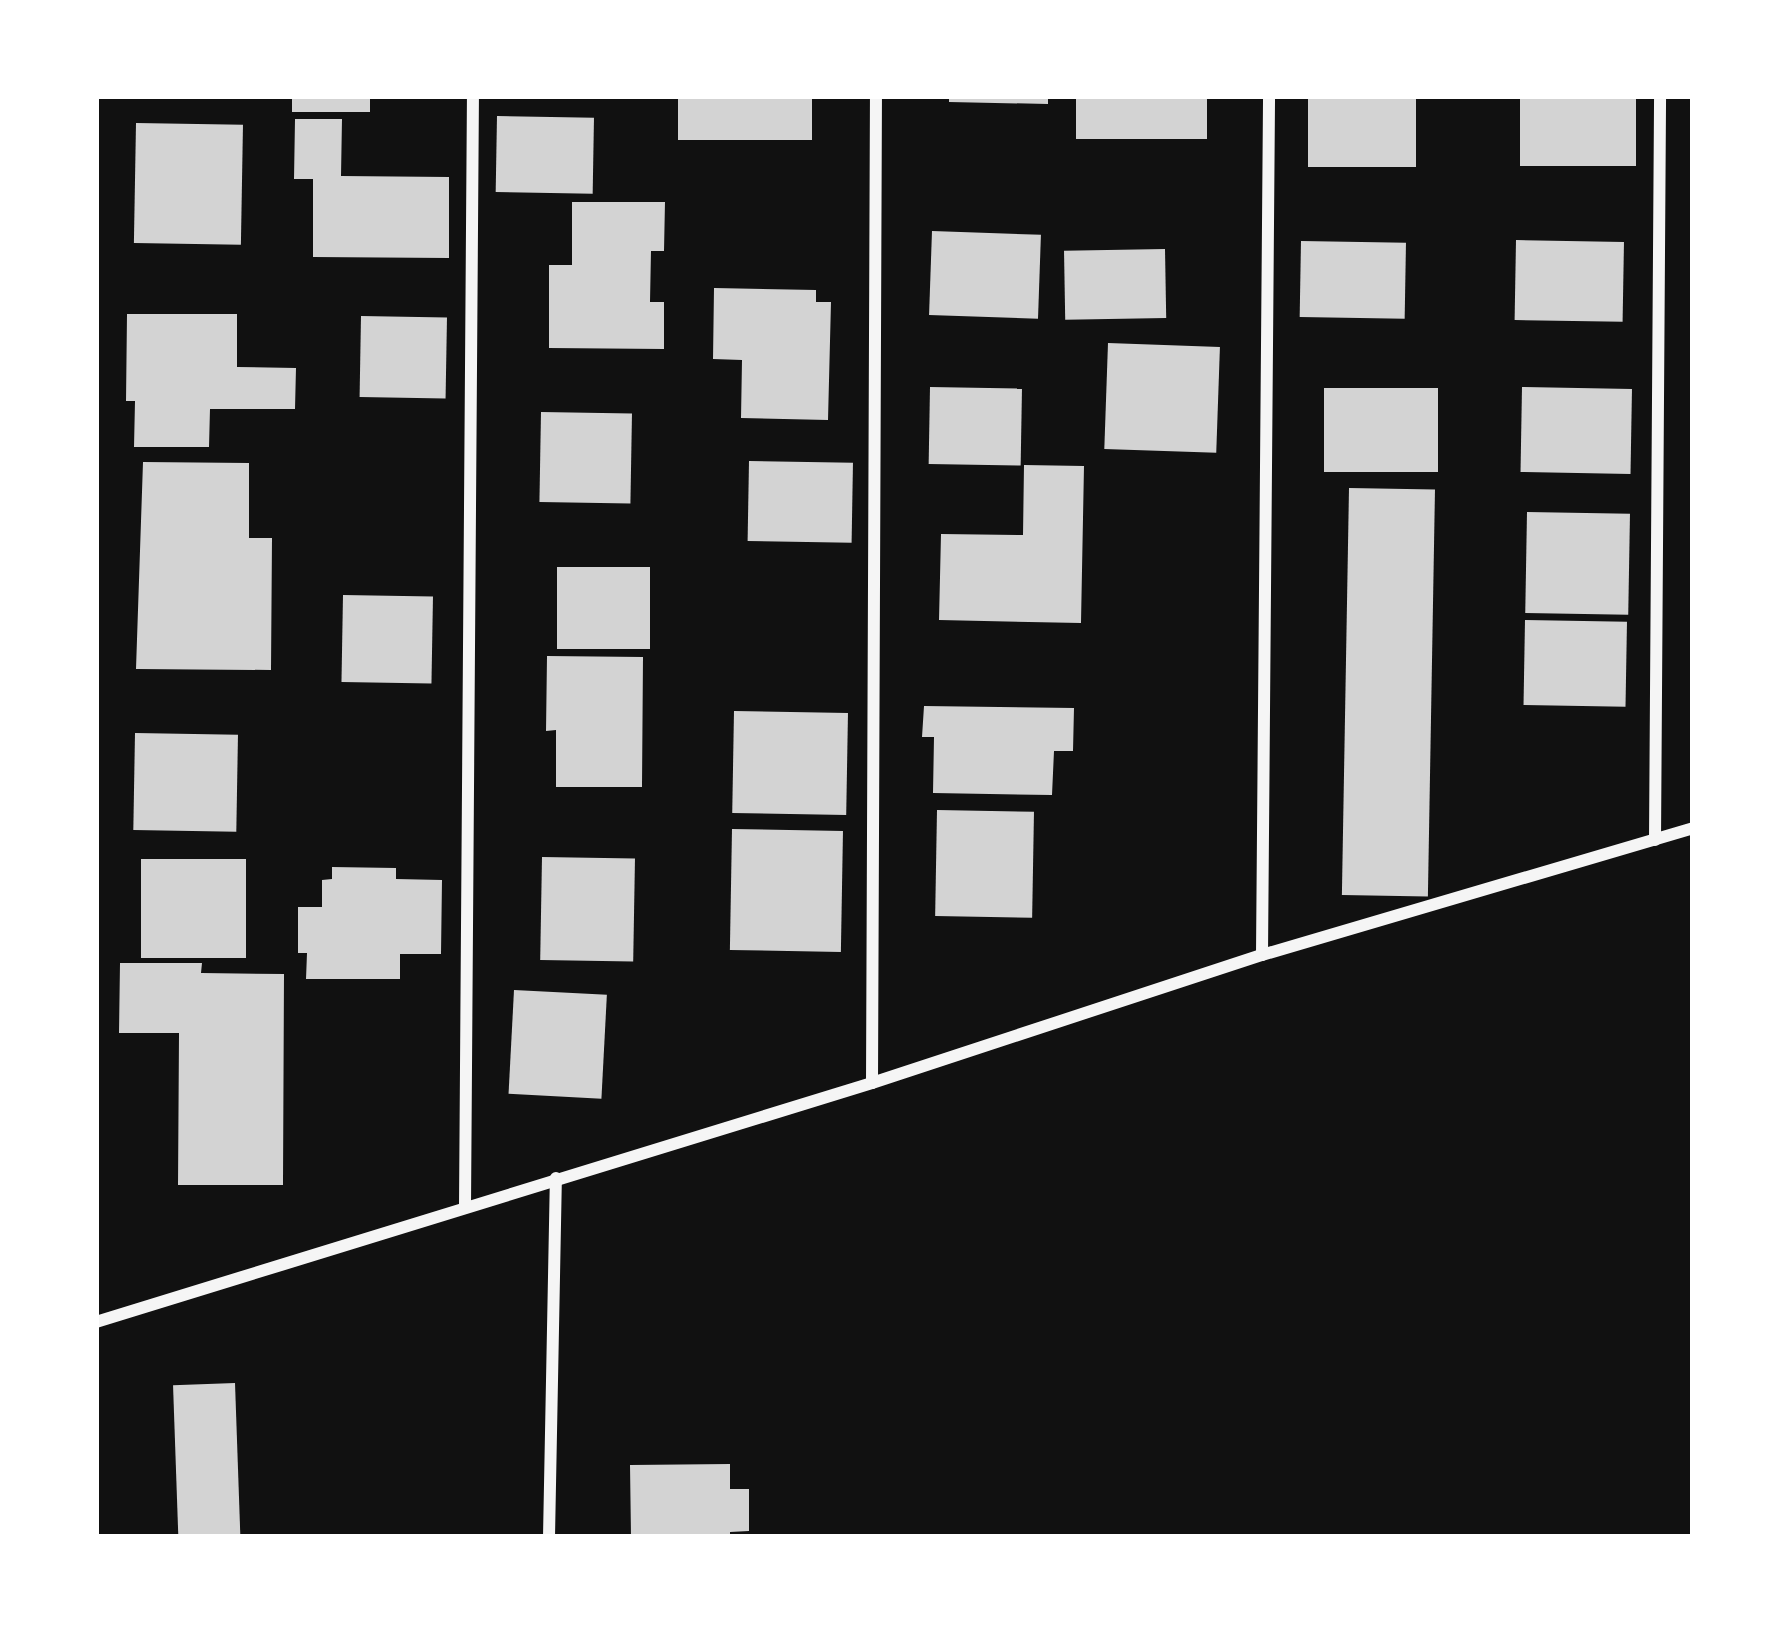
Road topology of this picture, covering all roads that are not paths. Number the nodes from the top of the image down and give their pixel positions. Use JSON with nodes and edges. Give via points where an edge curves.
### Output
{"nodes":[{"id":1,"x":473,"y":96,"type":"edge"},
{"id":2,"x":876,"y":96,"type":"edge"},
{"id":3,"x":1269,"y":96,"type":"edge"},
{"id":4,"x":1660,"y":96,"type":"edge"},
{"id":5,"x":1693,"y":827,"type":"edge"},
{"id":6,"x":1655,"y":840,"type":"junction"},
{"id":7,"x":1262,"y":955,"type":"junction"},
{"id":8,"x":872,"y":1083,"type":"junction"},
{"id":9,"x":556,"y":1178,"type":"junction"},
{"id":10,"x":465,"y":1207,"type":"junction"},
{"id":11,"x":96,"y":1322,"type":"edge"},
{"id":12,"x":549,"y":1537,"type":"edge"}],
"edges":[{"from":1,"to":10,"type":"street"},
{"from":2,"to":8,"type":"street"},
{"from":3,"to":7,"type":"street"},
{"from":4,"to":6,"type":"street"},
{"from":5,"to":6,"type":"street"},
{"from":6,"to":7,"type":"street"},
{"from":7,"to":8,"type":"street"},
{"from":8,"to":9,"type":"street"},
{"from":9,"to":10,"type":"street"},
{"from":9,"to":12,"type":"street"},
{"from":10,"to":11,"type":"street"}]}
